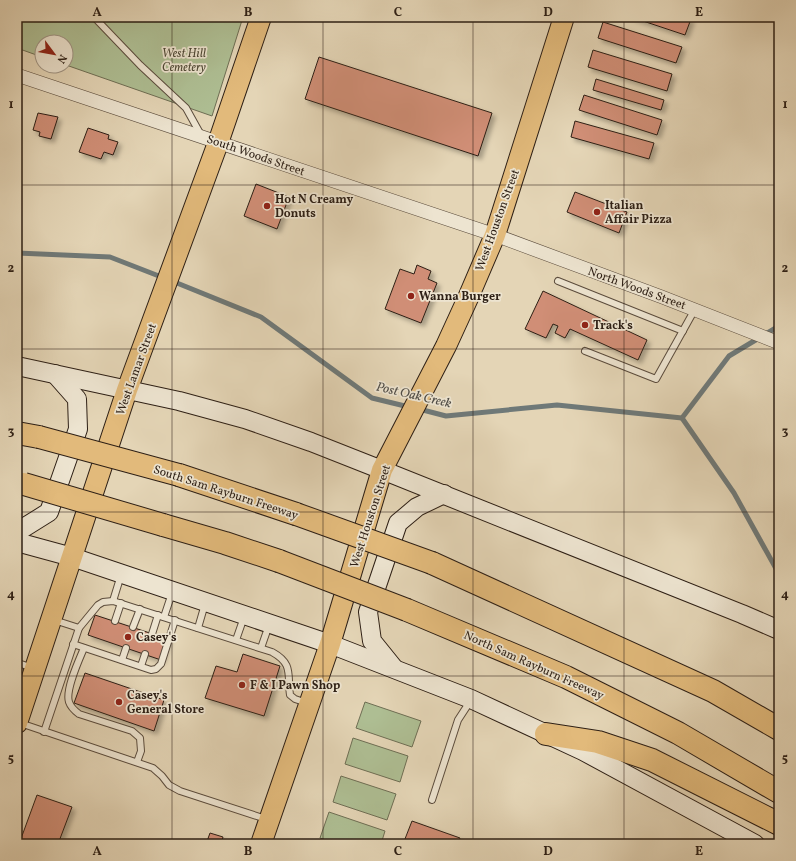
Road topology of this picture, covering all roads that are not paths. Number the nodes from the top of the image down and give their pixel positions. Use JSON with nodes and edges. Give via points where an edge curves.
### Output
{"nodes":[{"id":1,"x":94,"y":17,"type":"edge"},
{"id":2,"x":261,"y":17,"type":"edge"},
{"id":3,"x":564,"y":17,"type":"edge"},
{"id":4,"x":17,"y":75,"type":"edge"},
{"id":5,"x":210,"y":140,"type":"junction"},
{"id":6,"x":495,"y":235,"type":"junction"},
{"id":7,"x":558,"y":281,"type":"dead end"},
{"id":8,"x":695,"y":310,"type":"junction"},
{"id":9,"x":683,"y":331,"type":"junction"},
{"id":10,"x":779,"y":343,"type":"edge"},
{"id":11,"x":585,"y":351,"type":"dead end"},
{"id":12,"x":17,"y":366,"type":"edge"},
{"id":13,"x":55,"y":374,"type":"junction"},
{"id":14,"x":127,"y":390,"type":"junction"},
{"id":15,"x":17,"y":433,"type":"edge"},
{"id":16,"x":382,"y":470,"type":"junction"},
{"id":17,"x":21,"y":483,"type":"edge"},
{"id":18,"x":444,"y":494,"type":"junction"},
{"id":19,"x":17,"y":532,"type":"edge"},
{"id":20,"x":17,"y":542,"type":"edge"},
{"id":21,"x":72,"y":557,"type":"junction"},
{"id":22,"x":122,"y":574,"type":"junction"},
{"id":23,"x":173,"y":591,"type":"junction"},
{"id":24,"x":113,"y":601,"type":"junction"},
{"id":25,"x":206,"y":602,"type":"junction"},
{"id":26,"x":121,"y":603,"type":"junction"},
{"id":27,"x":140,"y":609,"type":"junction"},
{"id":28,"x":244,"y":615,"type":"junction"},
{"id":29,"x":161,"y":616,"type":"junction"},
{"id":30,"x":51,"y":619,"type":"junction"},
{"id":31,"x":175,"y":620,"type":"junction"},
{"id":32,"x":114,"y":621,"type":"dead end"},
{"id":33,"x":269,"y":624,"type":"junction"},
{"id":34,"x":133,"y":627,"type":"dead end"},
{"id":35,"x":79,"y":628,"type":"junction"},
{"id":36,"x":198,"y":628,"type":"junction"},
{"id":37,"x":779,"y":630,"type":"edge"},
{"id":38,"x":152,"y":634,"type":"dead end"},
{"id":39,"x":236,"y":640,"type":"junction"},
{"id":40,"x":73,"y":644,"type":"junction"},
{"id":41,"x":330,"y":644,"type":"junction"},
{"id":42,"x":84,"y":648,"type":"junction"},
{"id":43,"x":126,"y":648,"type":"dead end"},
{"id":44,"x":261,"y":648,"type":"junction"},
{"id":45,"x":145,"y":654,"type":"dead end"},
{"id":46,"x":122,"y":660,"type":"junction"},
{"id":47,"x":141,"y":666,"type":"junction"},
{"id":48,"x":26,"y":667,"type":"edge"},
{"id":49,"x":393,"y":667,"type":"junction"},
{"id":50,"x":471,"y":699,"type":"junction"},
{"id":51,"x":310,"y":704,"type":"junction"},
{"id":52,"x":17,"y":722,"type":"edge"},
{"id":53,"x":779,"y":729,"type":"edge"},
{"id":54,"x":44,"y":732,"type":"junction"},
{"id":55,"x":546,"y":734,"type":"junction"},
{"id":56,"x":137,"y":762,"type":"junction"},
{"id":57,"x":779,"y":792,"type":"edge"},
{"id":58,"x":432,"y":800,"type":"dead end"},
{"id":59,"x":269,"y":820,"type":"junction"},
{"id":60,"x":779,"y":824,"type":"edge"},
{"id":61,"x":261,"y":844,"type":"edge"},
{"id":62,"x":754,"y":844,"type":"edge"}],
"edges":[{"from":1,"to":5,"type":"lane","via":[[186,108]]},
{"from":2,"to":5,"type":"main road","name":"West Lamar Street"},
{"from":3,"to":6,"type":"main road","name":"West Houston Street"},
{"from":4,"to":5,"type":"street","name":"South Woods Street"},
{"from":5,"to":6,"type":"street","name":"South Woods Street"},
{"from":5,"to":14,"type":"main road","name":"West Lamar Street","via":[[185,235]]},
{"from":6,"to":8,"type":"street","name":"North Woods Street"},
{"from":6,"to":16,"type":"main road","name":"West Houston Street","via":[[446,346]]},
{"from":7,"to":9,"type":"lane"},
{"from":8,"to":9,"type":"lane"},
{"from":8,"to":10,"type":"street","name":"North Woods Street"},
{"from":9,"to":11,"type":"lane","via":[[656,380]]},
{"from":12,"to":13,"type":"main road"},
{"from":13,"to":14,"type":"main road"},
{"from":13,"to":19,"type":"main road","via":[[77,399],[78,428],[49,512]]},
{"from":14,"to":16,"type":"main road","via":[[245,419]]},
{"from":14,"to":21,"type":"main road","name":"West Lamar Street"},
{"from":15,"to":53,"type":"highway","name":"South Sam Rayburn Freeway","bridge":true,"via":[[39,436],[179,475],[432,563],[713,691]]},
{"from":16,"to":18,"type":"main road"},
{"from":16,"to":41,"type":"main road","name":"West Houston Street"},
{"from":17,"to":57,"type":"highway","name":"North Sam Rayburn Freeway","bridge":true,"via":[[225,542],[407,610],[566,677],[678,733]]},
{"from":18,"to":37,"type":"main road"},
{"from":18,"to":49,"type":"main road","via":[[417,507],[398,523],[368,612],[372,641]]},
{"from":20,"to":21,"type":"main road"},
{"from":21,"to":22,"type":"main road"},
{"from":21,"to":30,"type":"main road","name":"West Lamar Street"},
{"from":22,"to":23,"type":"main road"},
{"from":22,"to":24,"type":"lane"},
{"from":23,"to":25,"type":"main road"},
{"from":23,"to":29,"type":"lane"},
{"from":24,"to":26,"type":"lane"},
{"from":24,"to":35,"type":"lane","via":[[98,605]]},
{"from":25,"to":28,"type":"main road"},
{"from":25,"to":36,"type":"lane"},
{"from":26,"to":27,"type":"lane"},
{"from":26,"to":32,"type":"lane"},
{"from":27,"to":29,"type":"lane"},
{"from":27,"to":34,"type":"lane"},
{"from":28,"to":33,"type":"main road"},
{"from":28,"to":39,"type":"lane"},
{"from":29,"to":31,"type":"lane"},
{"from":29,"to":38,"type":"lane"},
{"from":30,"to":35,"type":"lane"},
{"from":30,"to":48,"type":"main road","name":"West Lamar Street"},
{"from":31,"to":36,"type":"lane"},
{"from":31,"to":47,"type":"lane","via":[[161,664],[151,670]]},
{"from":33,"to":41,"type":"main road"},
{"from":33,"to":44,"type":"lane"},
{"from":35,"to":40,"type":"lane"},
{"from":36,"to":39,"type":"lane"},
{"from":39,"to":44,"type":"lane"},
{"from":40,"to":42,"type":"lane"},
{"from":40,"to":54,"type":"lane"},
{"from":41,"to":49,"type":"main road"},
{"from":41,"to":51,"type":"main road","name":"West Houston Street"},
{"from":42,"to":46,"type":"lane"},
{"from":42,"to":56,"type":"lane","via":[[68,701],[72,709],[79,714],[132,731],[140,738],[141,751]]},
{"from":43,"to":46,"type":"lane"},
{"from":44,"to":51,"type":"lane","via":[[283,658],[287,666],[290,695]]},
{"from":45,"to":47,"type":"lane"},
{"from":46,"to":47,"type":"lane"},
{"from":48,"to":52,"type":"main road","name":"West Lamar Street"},
{"from":49,"to":50,"type":"main road"},
{"from":50,"to":55,"type":"main road"},
{"from":50,"to":58,"type":"lane","via":[[458,720]]},
{"from":51,"to":59,"type":"main road","name":"West Houston Street"},
{"from":52,"to":54,"type":"lane"},
{"from":54,"to":56,"type":"lane"},
{"from":55,"to":60,"type":"highway","via":[[598,742],[652,760]]},
{"from":55,"to":62,"type":"main road","via":[[590,755]]},
{"from":56,"to":59,"type":"lane","via":[[154,768],[169,785],[180,791]]},
{"from":59,"to":61,"type":"main road","name":"West Houston Street"}]}
